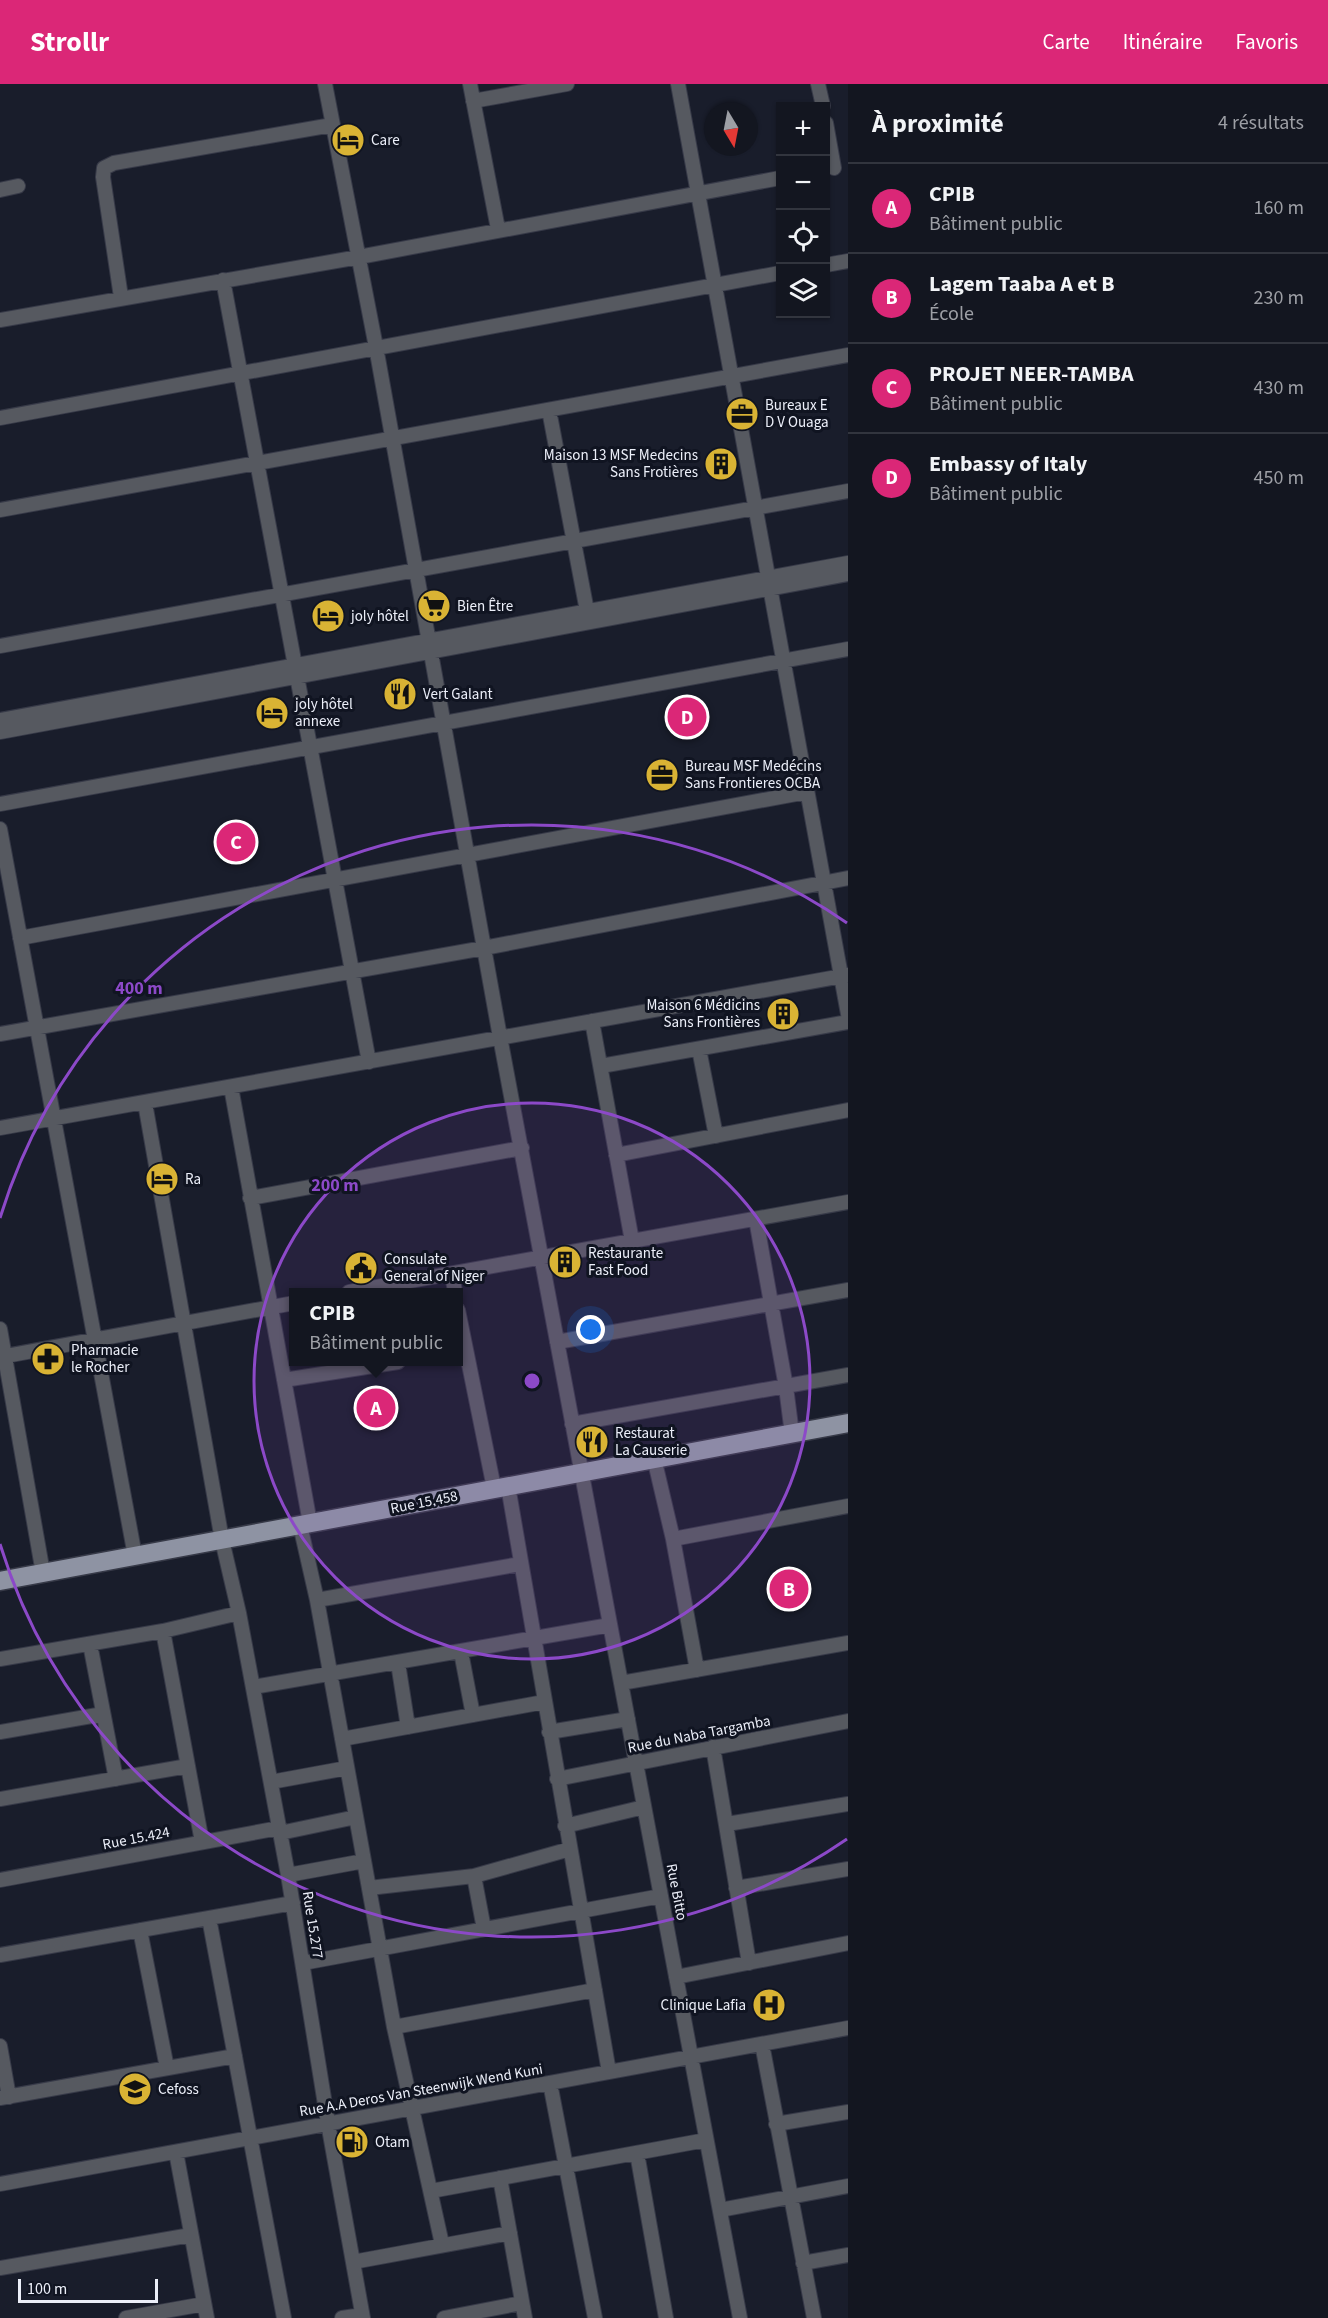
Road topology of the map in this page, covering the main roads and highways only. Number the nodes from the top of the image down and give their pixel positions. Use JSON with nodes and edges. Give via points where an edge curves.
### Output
{"nodes":[{"id":1,"x":848,"y":1423,"type":"edge"},
{"id":2,"x":0,"y":1581,"type":"edge"}],
"edges":[{"from":1,"to":2,"type":"main road","name":"Rue 15.458"}]}
